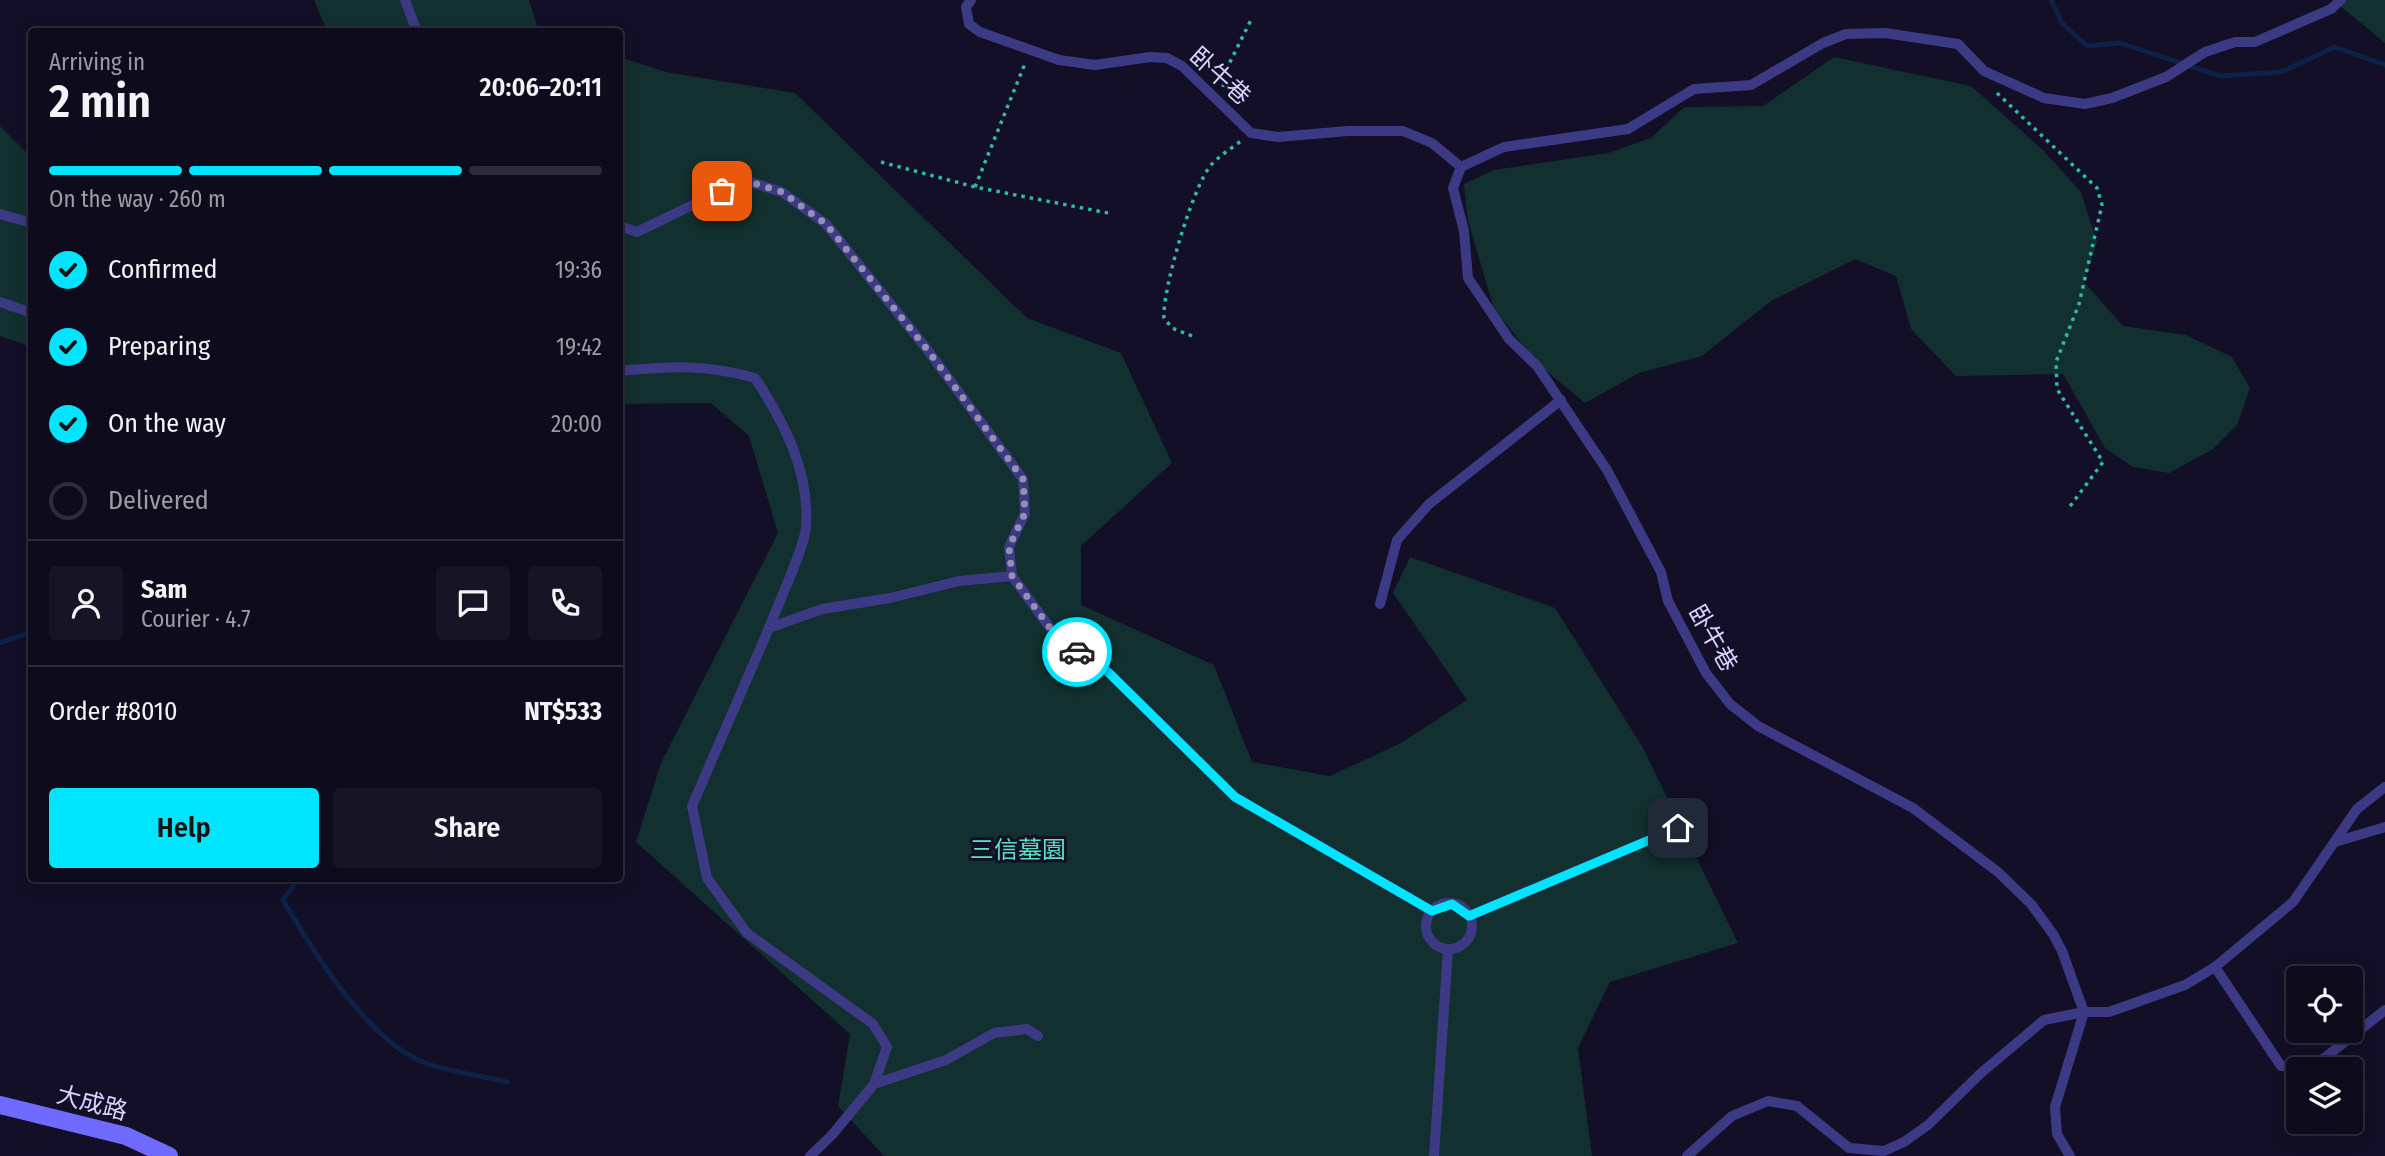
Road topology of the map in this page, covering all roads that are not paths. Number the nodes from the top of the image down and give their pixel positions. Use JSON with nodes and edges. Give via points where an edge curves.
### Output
{"nodes":[{"id":1,"x":405,"y":0,"type":"edge"},
{"id":2,"x":971,"y":0,"type":"edge"},
{"id":3,"x":2341,"y":0,"type":"edge"},
{"id":4,"x":416,"y":28,"type":"edge"},
{"id":5,"x":1461,"y":167,"type":"junction"},
{"id":6,"x":0,"y":214,"type":"edge"},
{"id":7,"x":28,"y":222,"type":"edge"},
{"id":8,"x":623,"y":227,"type":"edge"},
{"id":9,"x":0,"y":302,"type":"edge"},
{"id":10,"x":28,"y":312,"type":"edge"},
{"id":11,"x":623,"y":371,"type":"edge"},
{"id":12,"x":1561,"y":400,"type":"junction"},
{"id":13,"x":1012,"y":576,"type":"junction"},
{"id":14,"x":1380,"y":604,"type":"dead end"},
{"id":15,"x":769,"y":628,"type":"junction"},
{"id":16,"x":2385,"y":787,"type":"edge"},
{"id":17,"x":1678,"y":828,"type":"dead end"},
{"id":18,"x":2385,"y":828,"type":"edge"},
{"id":19,"x":2334,"y":842,"type":"junction"},
{"id":20,"x":1432,"y":911,"type":"junction"},
{"id":21,"x":1469,"y":916,"type":"junction"},
{"id":22,"x":1448,"y":949,"type":"junction"},
{"id":23,"x":2216,"y":967,"type":"junction"},
{"id":24,"x":2385,"y":1010,"type":"edge"},
{"id":25,"x":2084,"y":1013,"type":"junction"},
{"id":26,"x":1038,"y":1036,"type":"dead end"},
{"id":27,"x":874,"y":1084,"type":"junction"},
{"id":28,"x":0,"y":1105,"type":"edge"},
{"id":29,"x":169,"y":1156,"type":"edge"},
{"id":30,"x":810,"y":1156,"type":"edge"},
{"id":31,"x":1434,"y":1156,"type":"edge"},
{"id":32,"x":1686,"y":1156,"type":"edge"},
{"id":33,"x":2070,"y":1156,"type":"edge"}],
"edges":[{"from":1,"to":4,"type":"lane"},
{"from":2,"to":5,"type":"lane","name":"卧牛巷","via":[[966,7],[970,24],[980,32],[1059,60],[1095,65],[1167,58],[1182,66],[1251,133],[1278,137],[1403,131],[1432,143]]},
{"from":3,"to":5,"type":"lane","via":[[2331,9],[2255,42],[2235,42],[2171,74],[2085,104],[2044,98],[1984,71],[1958,44],[1885,33],[1846,34],[1751,85],[1694,89],[1628,129],[1504,147]]},
{"from":5,"to":12,"type":"lane","name":"卧牛巷","via":[[1453,188],[1464,232],[1468,278],[1509,339],[1537,366]]},
{"from":6,"to":7,"type":"lane"},
{"from":8,"to":13,"type":"lane","via":[[637,232],[744,180],[782,192],[826,224],[1023,479],[1025,513],[1009,547]]},
{"from":9,"to":10,"type":"lane"},
{"from":11,"to":15,"type":"lane","via":[[678,365],[755,378],[780,417],[801,471],[807,529]]},
{"from":12,"to":14,"type":"lane","via":[[1429,504],[1397,540]]},
{"from":12,"to":25,"type":"lane","name":"卧牛巷","via":[[1607,470],[1661,572],[1680,628],[1730,704],[1776,737],[1913,808],[1998,872],[2053,934]]},
{"from":13,"to":15,"type":"lane","via":[[959,581],[822,609]]},
{"from":13,"to":20,"type":"lane","via":[[1058,639],[1108,672],[1235,797]]},
{"from":15,"to":27,"type":"lane","via":[[692,806],[699,847],[707,878],[747,933],[873,1024],[887,1047]]},
{"from":16,"to":19,"type":"lane","via":[[2357,809]]},
{"from":17,"to":21,"type":"lane"},
{"from":18,"to":19,"type":"lane"},
{"from":19,"to":23,"type":"lane","via":[[2293,902]]},
{"from":20,"to":21,"type":"lane","via":[[1452,904]]},
{"from":20,"to":22,"type":"lane","via":[[1428,935]]},
{"from":21,"to":22,"type":"lane","via":[[1469,939]]},
{"from":22,"to":31,"type":"lane"},
{"from":23,"to":24,"type":"lane","via":[[2281,1066],[2313,1068]]},
{"from":23,"to":25,"type":"lane","via":[[2185,985],[2109,1012]]},
{"from":25,"to":32,"type":"lane","via":[[2044,1020],[1928,1125],[1884,1152],[1849,1148],[1797,1106],[1768,1101],[1732,1116]]},
{"from":25,"to":33,"type":"lane","via":[[2055,1107],[2057,1134]]},
{"from":26,"to":27,"type":"lane","via":[[1027,1030],[994,1033],[946,1060]]},
{"from":27,"to":30,"type":"lane"},
{"from":28,"to":29,"type":"street","name":"大成路","via":[[126,1136]]}]}
